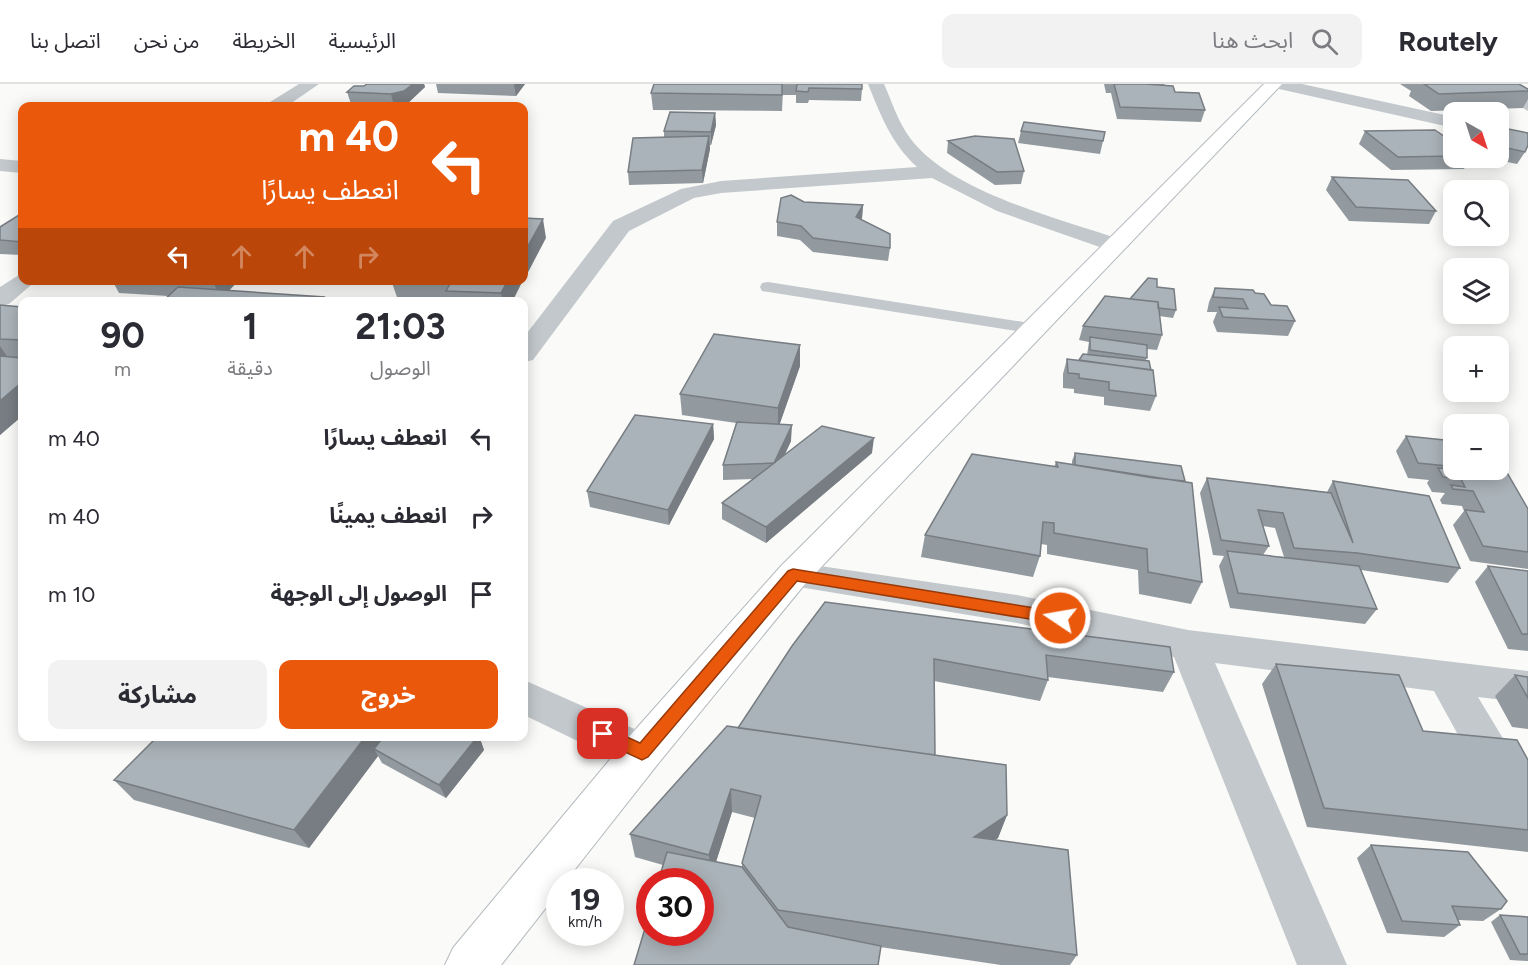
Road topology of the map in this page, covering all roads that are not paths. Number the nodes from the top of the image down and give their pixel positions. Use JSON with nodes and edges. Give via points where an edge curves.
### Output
{"nodes":[{"id":1,"x":310,"y":84,"type":"edge"},
{"id":2,"x":876,"y":84,"type":"edge"},
{"id":3,"x":1276,"y":84,"type":"edge"},
{"id":4,"x":1490,"y":84,"type":"edge"},
{"id":5,"x":282,"y":102,"type":"edge"},
{"id":6,"x":1528,"y":106,"type":"edge"},
{"id":7,"x":1443,"y":121,"type":"edge"},
{"id":8,"x":0,"y":165,"type":"edge"},
{"id":9,"x":18,"y":167,"type":"edge"},
{"id":10,"x":936,"y":172,"type":"junction"},
{"id":11,"x":1114,"y":245,"type":"junction"},
{"id":12,"x":18,"y":285,"type":"edge"},
{"id":13,"x":768,"y":287,"type":"dead end"},
{"id":14,"x":0,"y":299,"type":"edge"},
{"id":15,"x":1036,"y":329,"type":"junction"},
{"id":16,"x":528,"y":349,"type":"edge"},
{"id":17,"x":793,"y":575,"type":"junction"},
{"id":18,"x":1188,"y":645,"type":"junction"},
{"id":19,"x":1445,"y":676,"type":"junction"},
{"id":20,"x":1528,"y":687,"type":"edge"},
{"id":21,"x":528,"y":699,"type":"edge"},
{"id":22,"x":642,"y":752,"type":"junction"},
{"id":23,"x":1528,"y":820,"type":"edge"},
{"id":24,"x":470,"y":965,"type":"edge"},
{"id":25,"x":1322,"y":965,"type":"edge"}],
"edges":[{"from":1,"to":5,"type":"street"},
{"from":2,"to":10,"type":"street","via":[[900,137]]},
{"from":3,"to":7,"type":"street"},
{"from":3,"to":11,"type":"main road"},
{"from":4,"to":6,"type":"street"},
{"from":8,"to":9,"type":"street"},
{"from":10,"to":11,"type":"street","via":[[1002,204]]},
{"from":10,"to":16,"type":"street","via":[[721,187],[666,201],[621,226]]},
{"from":11,"to":15,"type":"main road"},
{"from":12,"to":14,"type":"street"},
{"from":13,"to":15,"type":"lane"},
{"from":15,"to":17,"type":"main road"},
{"from":17,"to":18,"type":"street","via":[[1017,609]]},
{"from":17,"to":22,"type":"main road"},
{"from":18,"to":19,"type":"street"},
{"from":18,"to":25,"type":"street"},
{"from":19,"to":20,"type":"street"},
{"from":19,"to":23,"type":"street"},
{"from":21,"to":22,"type":"street"},
{"from":22,"to":24,"type":"main road"}]}
